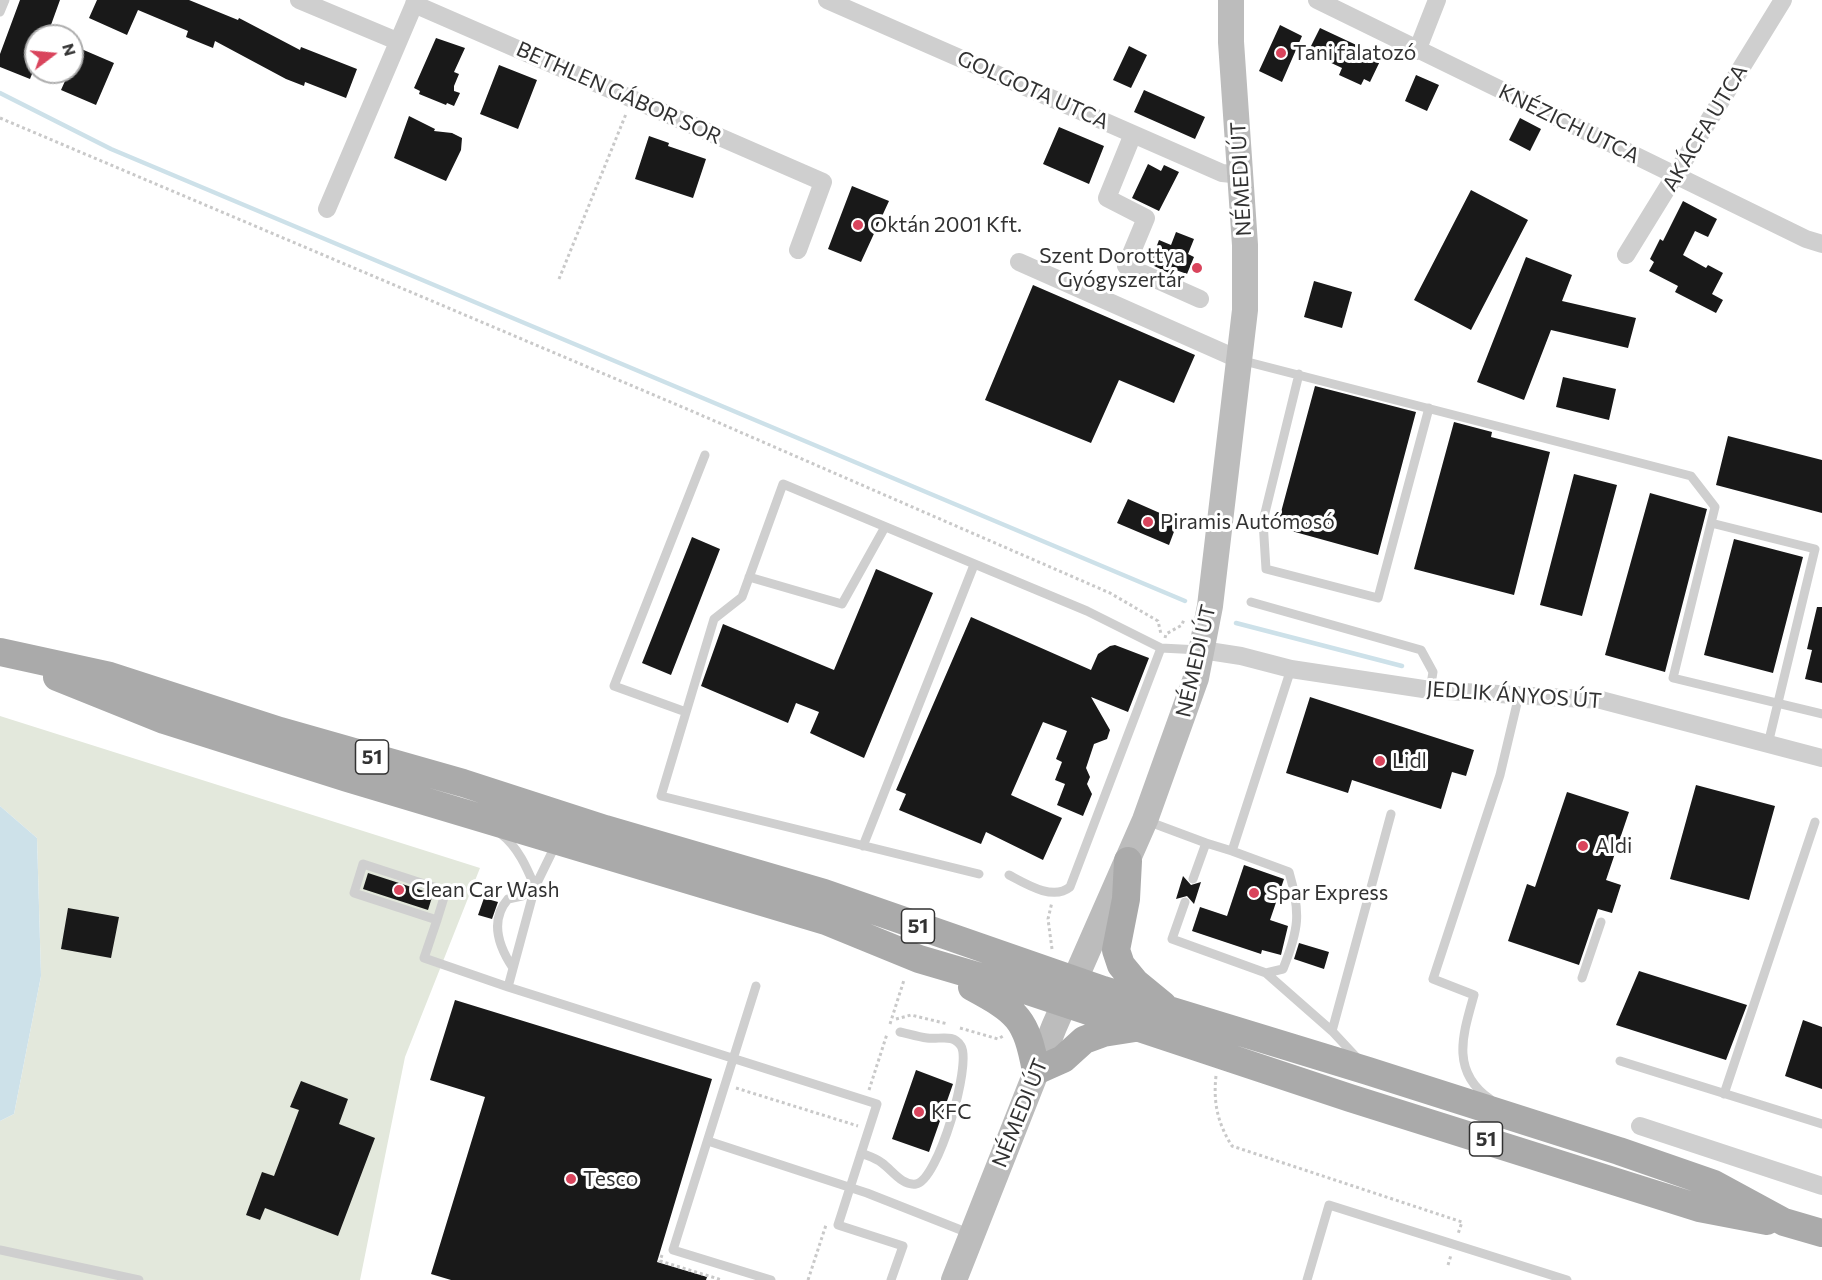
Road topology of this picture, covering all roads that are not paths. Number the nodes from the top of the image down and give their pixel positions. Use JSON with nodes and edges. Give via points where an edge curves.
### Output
{"nodes":[{"id":1,"x":5,"y":0,"type":"edge"},
{"id":2,"x":299,"y":0,"type":"edge"},
{"id":3,"x":826,"y":0,"type":"edge"},
{"id":4,"x":1231,"y":0,"type":"edge"},
{"id":5,"x":1317,"y":0,"type":"edge"},
{"id":6,"x":1437,"y":0,"type":"edge"},
{"id":7,"x":1783,"y":0,"type":"edge"},
{"id":8,"x":415,"y":2,"type":"edge"},
{"id":9,"x":0,"y":12,"type":"edge"},
{"id":10,"x":397,"y":41,"type":"junction"},
{"id":11,"x":1417,"y":51,"type":"junction"},
{"id":12,"x":1133,"y":134,"type":"junction"},
{"id":13,"x":1242,"y":175,"type":"junction"},
{"id":14,"x":1676,"y":176,"type":"junction"},
{"id":15,"x":327,"y":209,"type":"dead end"},
{"id":16,"x":1822,"y":244,"type":"edge"},
{"id":17,"x":798,"y":250,"type":"dead end"},
{"id":18,"x":1626,"y":255,"type":"dead end"},
{"id":19,"x":1019,"y":262,"type":"dead end"},
{"id":20,"x":1200,"y":299,"type":"dead end"},
{"id":21,"x":1240,"y":360,"type":"junction"},
{"id":22,"x":1299,"y":374,"type":"junction"},
{"id":23,"x":1429,"y":408,"type":"junction"},
{"id":24,"x":705,"y":455,"type":"dead end"},
{"id":25,"x":1711,"y":523,"type":"junction"},
{"id":26,"x":885,"y":527,"type":"junction"},
{"id":27,"x":974,"y":565,"type":"junction"},
{"id":28,"x":749,"y":577,"type":"junction"},
{"id":29,"x":1251,"y":602,"type":"dead end"},
{"id":30,"x":1161,"y":648,"type":"junction"},
{"id":31,"x":1202,"y":650,"type":"junction"},
{"id":32,"x":4,"y":653,"type":"edge"},
{"id":33,"x":1292,"y":669,"type":"junction"},
{"id":34,"x":1430,"y":690,"type":"junction"},
{"id":35,"x":1519,"y":695,"type":"junction"},
{"id":36,"x":1778,"y":703,"type":"junction"},
{"id":37,"x":686,"y":712,"type":"junction"},
{"id":38,"x":1822,"y":714,"type":"edge"},
{"id":39,"x":1768,"y":744,"type":"junction"},
{"id":40,"x":1822,"y":758,"type":"edge"},
{"id":41,"x":468,"y":813,"type":"junction"},
{"id":42,"x":1391,"y":814,"type":"dead end"},
{"id":43,"x":1145,"y":820,"type":"junction"},
{"id":44,"x":1815,"y":822,"type":"dead end"},
{"id":45,"x":565,"y":827,"type":"junction"},
{"id":46,"x":1206,"y":843,"type":"junction"},
{"id":47,"x":863,"y":846,"type":"junction"},
{"id":48,"x":1232,"y":851,"type":"junction"},
{"id":49,"x":1128,"y":861,"type":"junction"},
{"id":50,"x":979,"y":874,"type":"dead end"},
{"id":51,"x":1009,"y":875,"type":"dead end"},
{"id":52,"x":1193,"y":879,"type":"dead end"},
{"id":53,"x":535,"y":887,"type":"junction"},
{"id":54,"x":1185,"y":902,"type":"dead end"},
{"id":55,"x":437,"y":920,"type":"junction"},
{"id":56,"x":1601,"y":922,"type":"dead end"},
{"id":57,"x":513,"y":968,"type":"junction"},
{"id":58,"x":912,"y":969,"type":"junction"},
{"id":59,"x":1266,"y":973,"type":"junction"},
{"id":60,"x":1582,"y":978,"type":"dead end"},
{"id":61,"x":756,"y":986,"type":"dead end"},
{"id":62,"x":508,"y":987,"type":"junction"},
{"id":63,"x":1069,"y":992,"type":"junction"},
{"id":64,"x":1171,"y":1012,"type":"junction"},
{"id":65,"x":1138,"y":1028,"type":"junction"},
{"id":66,"x":1332,"y":1031,"type":"junction"},
{"id":67,"x":900,"y":1032,"type":"dead end"},
{"id":68,"x":734,"y":1059,"type":"junction"},
{"id":69,"x":1620,"y":1061,"type":"dead end"},
{"id":70,"x":1036,"y":1071,"type":"junction"},
{"id":71,"x":1368,"y":1071,"type":"junction"},
{"id":72,"x":1724,"y":1094,"type":"junction"},
{"id":73,"x":1518,"y":1119,"type":"junction"},
{"id":74,"x":1822,"y":1124,"type":"edge"},
{"id":75,"x":1640,"y":1126,"type":"dead end"},
{"id":76,"x":708,"y":1141,"type":"junction"},
{"id":77,"x":861,"y":1154,"type":"junction"},
{"id":78,"x":1822,"y":1186,"type":"edge"},
{"id":79,"x":850,"y":1188,"type":"junction"},
{"id":80,"x":1784,"y":1222,"type":"junction"},
{"id":81,"x":1822,"y":1233,"type":"edge"},
{"id":82,"x":971,"y":1234,"type":"junction"},
{"id":83,"x":0,"y":1250,"type":"edge"},
{"id":84,"x":139,"y":1280,"type":"edge"},
{"id":85,"x":771,"y":1280,"type":"edge"},
{"id":86,"x":891,"y":1280,"type":"edge"},
{"id":87,"x":954,"y":1280,"type":"edge"},
{"id":88,"x":1307,"y":1280,"type":"edge"},
{"id":89,"x":1567,"y":1280,"type":"edge"}],
"edges":[{"from":1,"to":9,"type":"lane"},
{"from":2,"to":10,"type":"street"},
{"from":3,"to":12,"type":"street","name":"GOLGOTA UTCA"},
{"from":4,"to":13,"type":"main road","name":"NÉMEDI ÚT"},
{"from":5,"to":11,"type":"street","name":"KNÉZICH UTCA"},
{"from":6,"to":11,"type":"street"},
{"from":7,"to":14,"type":"street","name":"AKÁCFA UTCA"},
{"from":8,"to":10,"type":"street"},
{"from":8,"to":17,"type":"street","name":"BETHLEN GÁBOR SOR","via":[[823,182]]},
{"from":10,"to":15,"type":"street"},
{"from":11,"to":14,"type":"street","name":"KNÉZICH UTCA"},
{"from":12,"to":13,"type":"street","name":"GOLGOTA UTCA","via":[[1222,173]]},
{"from":12,"to":20,"type":"street","via":[[1107,198],[1146,218],[1126,266]]},
{"from":13,"to":21,"type":"main road","name":"NÉMEDI ÚT","via":[[1245,310]]},
{"from":14,"to":16,"type":"street","name":"KNÉZICH UTCA"},
{"from":14,"to":18,"type":"street","name":"AKÁCFA UTCA"},
{"from":19,"to":21,"type":"street"},
{"from":21,"to":22,"type":"lane"},
{"from":21,"to":31,"type":"main road","name":"NÉMEDI ÚT"},
{"from":22,"to":23,"type":"lane"},
{"from":22,"to":23,"type":"lane","via":[[1263,521],[1266,569],[1378,598]]},
{"from":23,"to":25,"type":"lane","via":[[1691,476],[1715,507]]},
{"from":24,"to":37,"type":"lane","via":[[614,686]]},
{"from":25,"to":36,"type":"lane","via":[[1815,549]]},
{"from":25,"to":36,"type":"lane","via":[[1673,678]]},
{"from":26,"to":27,"type":"lane"},
{"from":26,"to":28,"type":"lane","via":[[842,604]]},
{"from":26,"to":28,"type":"lane","via":[[783,484]]},
{"from":27,"to":30,"type":"lane","via":[[1087,611]]},
{"from":27,"to":47,"type":"lane"},
{"from":28,"to":37,"type":"lane","via":[[742,597],[714,619]]},
{"from":29,"to":34,"type":"lane","via":[[1421,650],[1433,672]]},
{"from":30,"to":31,"type":"lane"},
{"from":30,"to":51,"type":"lane","via":[[1070,886],[1054,893]]},
{"from":31,"to":33,"type":"street","name":"JEDLIK ÁNYOS ÚT"},
{"from":31,"to":43,"type":"main road","name":"NÉMEDI ÚT","via":[[1187,710]]},
{"from":32,"to":41,"type":"main road","number":"51","via":[[164,720]]},
{"from":32,"to":45,"type":"main road","number":"51","via":[[110,676],[280,731],[463,783]]},
{"from":33,"to":34,"type":"street","name":"JEDLIK ÁNYOS ÚT"},
{"from":33,"to":48,"type":"lane"},
{"from":34,"to":35,"type":"street","name":"JEDLIK ÁNYOS ÚT"},
{"from":35,"to":39,"type":"street","name":"JEDLIK ÁNYOS ÚT","via":[[1601,700]]},
{"from":35,"to":73,"type":"lane","via":[[1500,775],[1433,979],[1474,995],[1461,1040],[1466,1070],[1482,1094]]},
{"from":36,"to":38,"type":"lane"},
{"from":36,"to":39,"type":"lane"},
{"from":37,"to":47,"type":"lane","via":[[661,796]]},
{"from":39,"to":40,"type":"street","name":"JEDLIK ÁNYOS ÚT"},
{"from":41,"to":45,"type":"main road","number":"51"},
{"from":41,"to":53,"type":"lane","via":[[509,840]]},
{"from":42,"to":66,"type":"lane"},
{"from":43,"to":46,"type":"lane"},
{"from":43,"to":49,"type":"main road","name":"NÉMEDI ÚT"},
{"from":44,"to":72,"type":"lane"},
{"from":45,"to":53,"type":"lane"},
{"from":45,"to":58,"type":"main road","number":"51","via":[[826,921]]},
{"from":45,"to":63,"type":"main road","number":"51","via":[[824,893]]},
{"from":46,"to":48,"type":"lane"},
{"from":46,"to":52,"type":"lane"},
{"from":47,"to":50,"type":"lane"},
{"from":48,"to":59,"type":"lane","via":[[1289,872],[1298,903],[1297,926],[1283,969]]},
{"from":49,"to":63,"type":"main road","name":"NÉMEDI ÚT"},
{"from":49,"to":64,"type":"main road","via":[[1126,899],[1116,950],[1121,965],[1135,982]]},
{"from":53,"to":57,"type":"lane"},
{"from":53,"to":57,"type":"lane","via":[[508,899],[497,921],[503,954]]},
{"from":54,"to":59,"type":"lane","via":[[1172,939]]},
{"from":55,"to":55,"type":"lane","via":[[354,893],[363,864],[446,891]]},
{"from":55,"to":62,"type":"lane","via":[[424,958]]},
{"from":56,"to":60,"type":"lane"},
{"from":57,"to":62,"type":"lane"},
{"from":58,"to":63,"type":"main road","number":"51"},
{"from":58,"to":70,"type":"main road","via":[[1007,1006],[1024,1023]]},
{"from":59,"to":66,"type":"lane"},
{"from":61,"to":68,"type":"lane"},
{"from":62,"to":68,"type":"lane"},
{"from":63,"to":64,"type":"main road","number":"51"},
{"from":63,"to":65,"type":"main road","number":"51"},
{"from":63,"to":70,"type":"main road","name":"NÉMEDI ÚT"},
{"from":64,"to":71,"type":"main road","number":"51"},
{"from":65,"to":70,"type":"main road","via":[[1103,1033],[1084,1041],[1063,1059]]},
{"from":65,"to":80,"type":"main road","number":"51","via":[[1699,1208]]},
{"from":66,"to":71,"type":"lane"},
{"from":67,"to":77,"type":"lane","via":[[926,1038],[943,1036],[961,1046],[964,1072],[936,1165],[926,1179],[908,1183],[880,1161]]},
{"from":68,"to":76,"type":"lane"},
{"from":68,"to":77,"type":"lane","via":[[877,1104]]},
{"from":69,"to":72,"type":"lane"},
{"from":70,"to":82,"type":"main road","name":"NÉMEDI ÚT"},
{"from":71,"to":73,"type":"main road","number":"51"},
{"from":72,"to":74,"type":"lane"},
{"from":73,"to":80,"type":"main road","number":"51","via":[[1714,1184]]},
{"from":75,"to":78,"type":"street"},
{"from":76,"to":79,"type":"lane"},
{"from":76,"to":85,"type":"lane","via":[[673,1250]]},
{"from":77,"to":79,"type":"lane"},
{"from":79,"to":82,"type":"lane"},
{"from":79,"to":86,"type":"lane","via":[[838,1225],[903,1246]]},
{"from":80,"to":81,"type":"main road","number":"51"},
{"from":82,"to":87,"type":"main road","name":"NÉMEDI ÚT"},
{"from":83,"to":84,"type":"lane"},
{"from":88,"to":89,"type":"lane","via":[[1329,1205]]}]}
